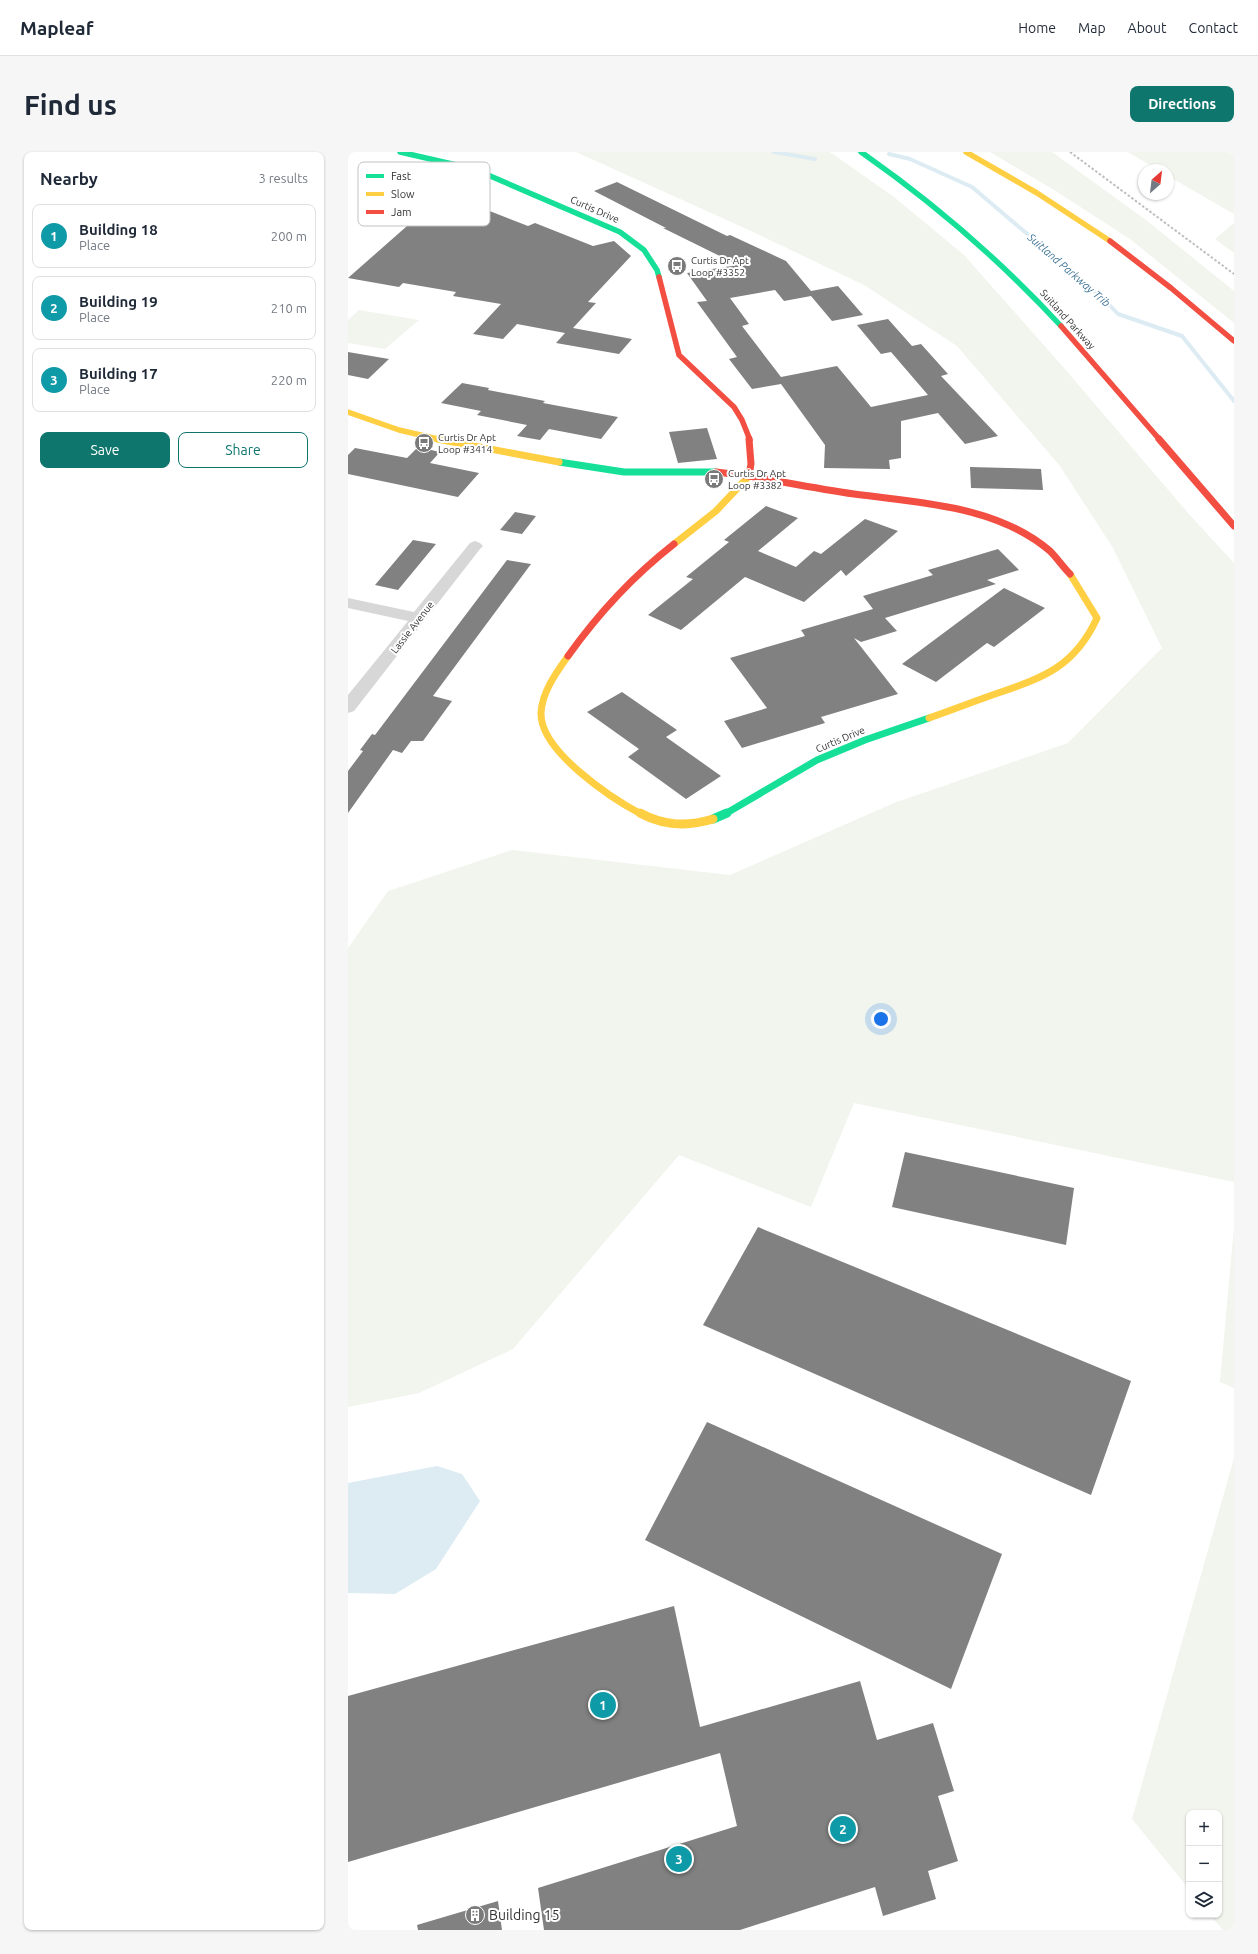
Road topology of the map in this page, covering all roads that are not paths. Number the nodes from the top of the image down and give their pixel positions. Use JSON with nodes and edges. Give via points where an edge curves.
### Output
{"nodes":[{"id":1,"x":400,"y":152,"type":"edge"},
{"id":2,"x":861,"y":152,"type":"edge"},
{"id":3,"x":966,"y":152,"type":"edge"},
{"id":4,"x":444,"y":162,"type":"edge"},
{"id":5,"x":490,"y":175,"type":"edge"},
{"id":6,"x":1234,"y":341,"type":"edge"},
{"id":7,"x":348,"y":412,"type":"edge"},
{"id":8,"x":749,"y":476,"type":"junction"},
{"id":9,"x":1234,"y":526,"type":"edge"},
{"id":10,"x":475,"y":546,"type":"dead end"},
{"id":11,"x":348,"y":603,"type":"edge"},
{"id":12,"x":419,"y":618,"type":"junction"},
{"id":13,"x":348,"y":707,"type":"edge"}],
"edges":[{"from":1,"to":4,"type":"main road","name":"Curtis Drive"},
{"from":2,"to":9,"type":"main road","name":"Suitland Parkway","via":[[933,204],[967,232],[1016,279]]},
{"from":3,"to":6,"type":"main road","via":[[1037,193],[1115,244],[1155,274]]},
{"from":5,"to":8,"type":"main road","name":"Curtis Drive","via":[[620,232],[644,250],[657,270],[678,355],[734,407],[742,420],[750,441]]},
{"from":7,"to":8,"type":"main road","name":"Curtis Drive","via":[[406,432],[608,471],[633,473],[696,470]]},
{"from":8,"to":8,"type":"main road","name":"Curtis Drive","via":[[711,515],[651,562],[585,632],[554,678],[544,698],[541,721],[545,734],[555,747],[606,792],[647,816],[676,825],[712,821],[826,756],[882,733],[983,701],[1040,679],[1060,668],[1073,656],[1088,638],[1097,618],[1070,575],[1046,548],[1012,527],[973,512]]},
{"from":10,"to":12,"type":"street","name":"Lassie Avenue"},
{"from":11,"to":12,"type":"street"},
{"from":12,"to":13,"type":"street","name":"Lassie Avenue"}]}
